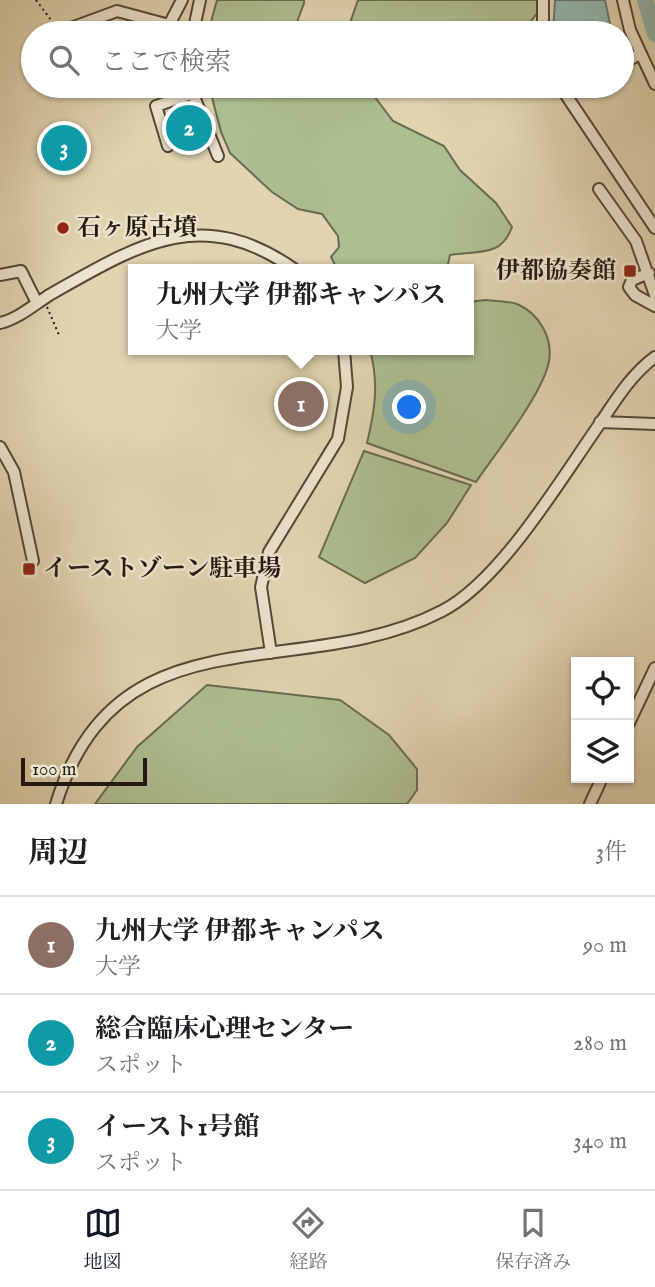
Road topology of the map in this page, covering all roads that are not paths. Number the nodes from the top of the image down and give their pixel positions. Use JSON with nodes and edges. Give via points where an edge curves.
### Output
{"nodes":[{"id":1,"x":182,"y":0,"type":"edge"},
{"id":2,"x":200,"y":0,"type":"edge"},
{"id":3,"x":543,"y":0,"type":"edge"},
{"id":4,"x":623,"y":0,"type":"edge"},
{"id":5,"x":90,"y":21,"type":"edge"},
{"id":6,"x":154,"y":21,"type":"edge"},
{"id":7,"x":171,"y":21,"type":"edge"},
{"id":8,"x":196,"y":21,"type":"edge"},
{"id":9,"x":543,"y":21,"type":"edge"},
{"id":10,"x":630,"y":21,"type":"edge"},
{"id":11,"x":634,"y":35,"type":"edge"},
{"id":12,"x":640,"y":54,"type":"junction"},
{"id":13,"x":634,"y":57,"type":"edge"},
{"id":14,"x":655,"y":84,"type":"edge"},
{"id":15,"x":173,"y":98,"type":"edge"},
{"id":16,"x":196,"y":98,"type":"edge"},
{"id":17,"x":568,"y":98,"type":"edge"},
{"id":18,"x":169,"y":146,"type":"dead end"},
{"id":19,"x":218,"y":156,"type":"dead end"},
{"id":20,"x":599,"y":189,"type":"dead end"},
{"id":21,"x":655,"y":228,"type":"edge"},
{"id":22,"x":287,"y":264,"type":"edge"},
{"id":23,"x":649,"y":273,"type":"junction"},
{"id":24,"x":0,"y":275,"type":"edge"},
{"id":25,"x":655,"y":295,"type":"edge"},
{"id":26,"x":40,"y":301,"type":"junction"},
{"id":27,"x":655,"y":306,"type":"edge"},
{"id":28,"x":0,"y":323,"type":"edge"},
{"id":29,"x":344,"y":355,"type":"edge"},
{"id":30,"x":655,"y":357,"type":"edge"},
{"id":31,"x":600,"y":422,"type":"junction"},
{"id":32,"x":655,"y":424,"type":"edge"},
{"id":33,"x":0,"y":447,"type":"edge"},
{"id":34,"x":33,"y":561,"type":"dead end"},
{"id":35,"x":271,"y":653,"type":"junction"},
{"id":36,"x":655,"y":668,"type":"edge"},
{"id":37,"x":630,"y":720,"type":"edge"},
{"id":38,"x":600,"y":783,"type":"edge"},
{"id":39,"x":56,"y":804,"type":"edge"},
{"id":40,"x":590,"y":804,"type":"edge"}],
"edges":[{"from":1,"to":7,"type":"street"},
{"from":2,"to":8,"type":"street"},
{"from":3,"to":9,"type":"street"},
{"from":4,"to":10,"type":"street"},
{"from":5,"to":6,"type":"street","via":[[117,11]]},
{"from":11,"to":12,"type":"street"},
{"from":12,"to":13,"type":"street"},
{"from":12,"to":14,"type":"street"},
{"from":15,"to":18,"type":"street","via":[[156,106]]},
{"from":16,"to":19,"type":"street"},
{"from":17,"to":21,"type":"street"},
{"from":20,"to":23,"type":"street","via":[[636,241]]},
{"from":22,"to":26,"type":"street","via":[[265,249],[220,235],[173,236],[102,261]]},
{"from":23,"to":25,"type":"street"},
{"from":23,"to":27,"type":"street","via":[[632,280],[629,287]]},
{"from":24,"to":26,"type":"street","via":[[21,271]]},
{"from":26,"to":28,"type":"street"},
{"from":29,"to":35,"type":"street","via":[[347,387],[338,439],[284,523],[261,586]]},
{"from":30,"to":31,"type":"street","via":[[627,384]]},
{"from":31,"to":32,"type":"street"},
{"from":31,"to":35,"type":"street","via":[[503,556],[460,600],[386,636]]},
{"from":33,"to":34,"type":"street","via":[[14,472]]},
{"from":35,"to":39,"type":"street","via":[[194,665],[123,699],[95,723]]},
{"from":36,"to":37,"type":"street"},
{"from":38,"to":40,"type":"street"}]}
